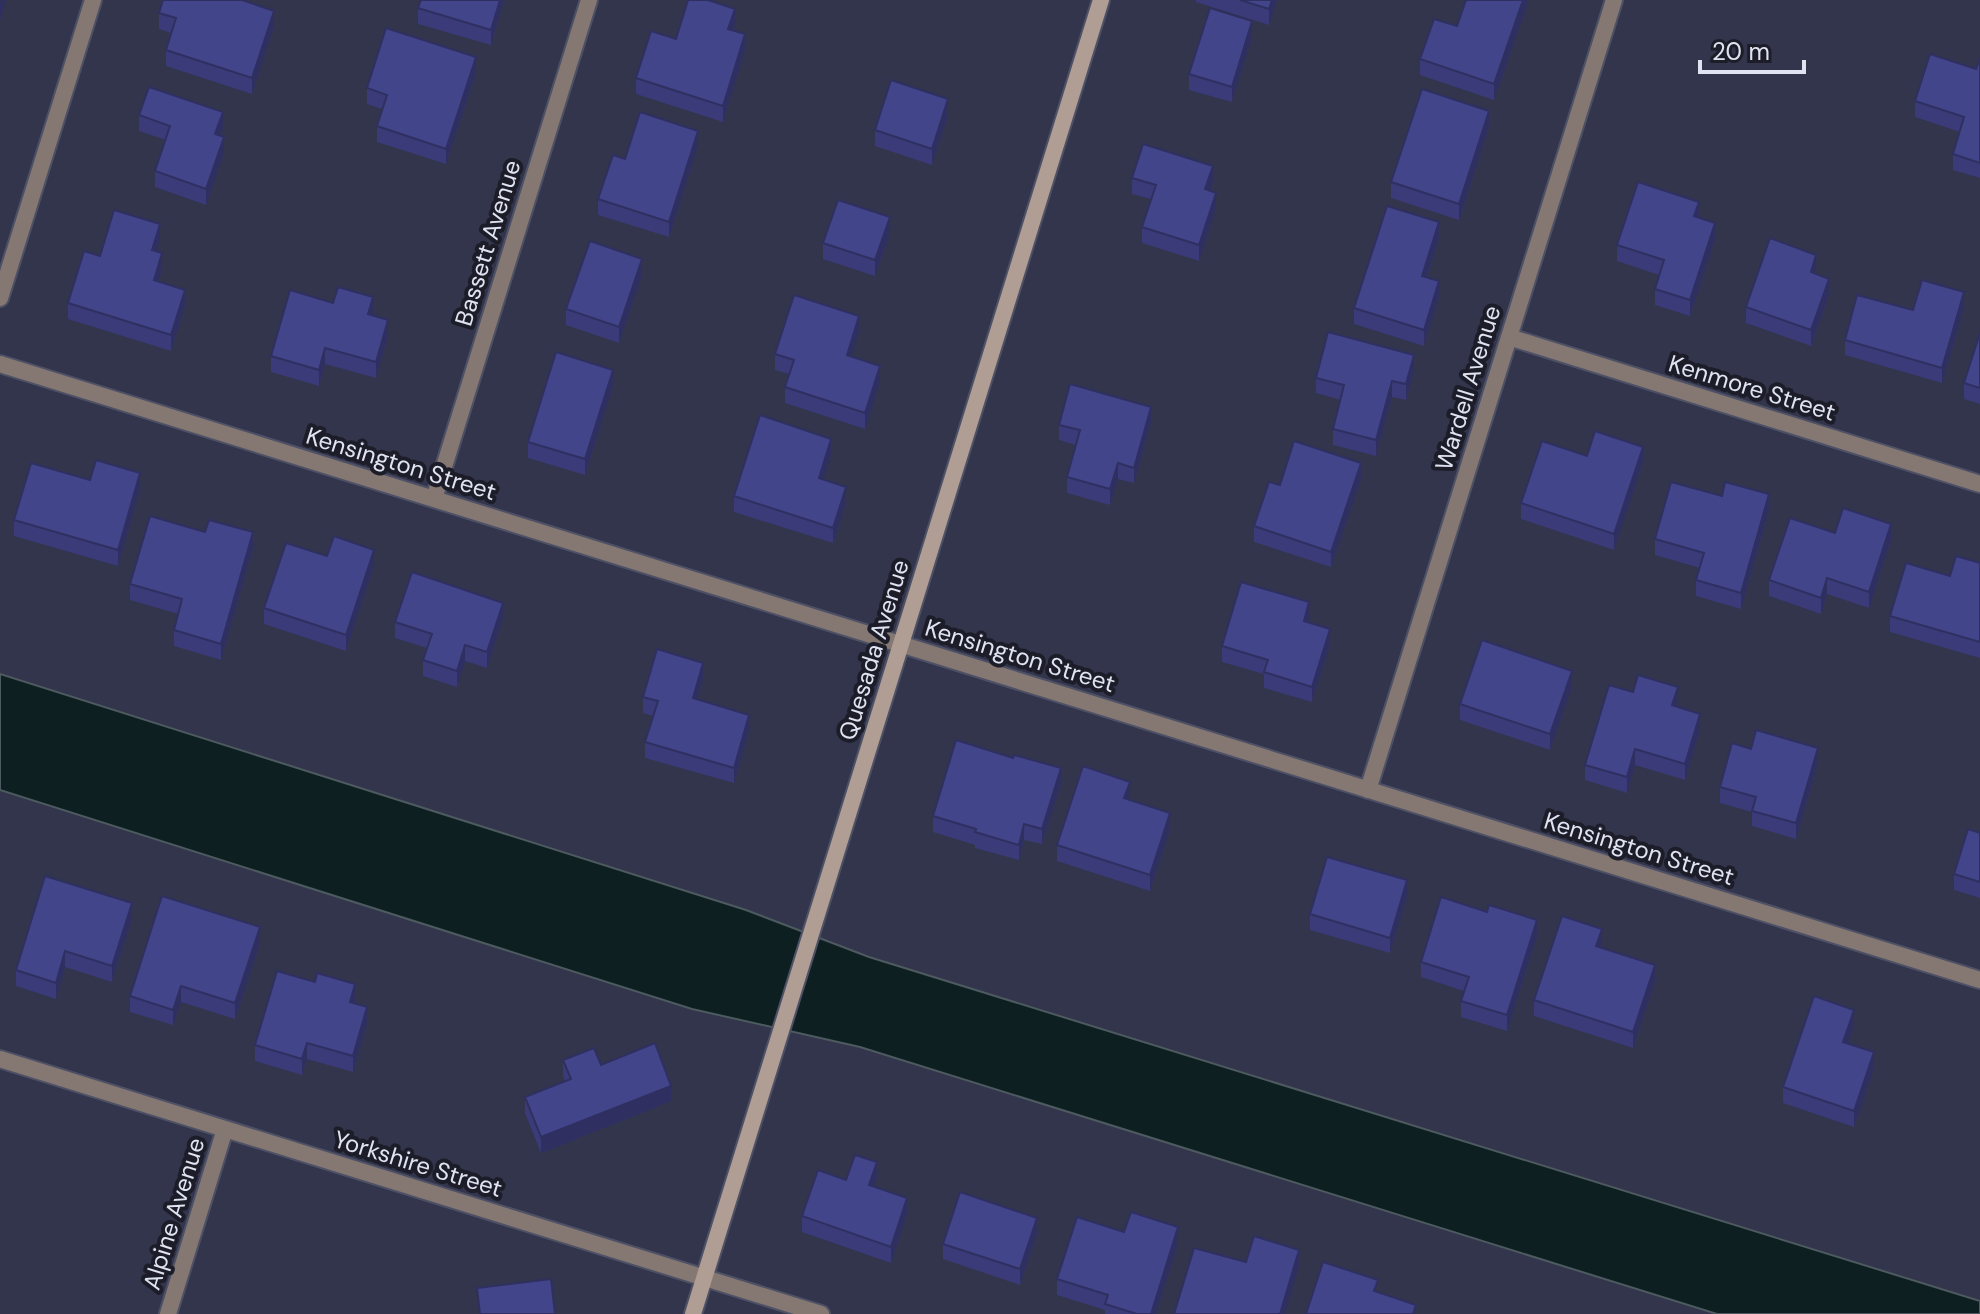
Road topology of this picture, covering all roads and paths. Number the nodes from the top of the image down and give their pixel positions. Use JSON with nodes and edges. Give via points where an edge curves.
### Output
{"nodes":[{"id":1,"x":93,"y":0,"type":"edge"},
{"id":2,"x":589,"y":0,"type":"edge"},
{"id":3,"x":1101,"y":0,"type":"edge"},
{"id":4,"x":1614,"y":0,"type":"edge"},
{"id":5,"x":0,"y":298,"type":"edge"},
{"id":6,"x":1509,"y":337,"type":"junction"},
{"id":7,"x":0,"y":364,"type":"edge"},
{"id":8,"x":1980,"y":484,"type":"edge"},
{"id":9,"x":434,"y":499,"type":"junction"},
{"id":10,"x":901,"y":644,"type":"junction"},
{"id":11,"x":1368,"y":790,"type":"junction"},
{"id":12,"x":1980,"y":980,"type":"edge"},
{"id":13,"x":0,"y":1059,"type":"edge"},
{"id":14,"x":225,"y":1129,"type":"junction"},
{"id":15,"x":704,"y":1278,"type":"junction"},
{"id":16,"x":168,"y":1314,"type":"edge"},
{"id":17,"x":693,"y":1314,"type":"edge"},
{"id":18,"x":821,"y":1314,"type":"edge"}],
"edges":[{"from":1,"to":5,"type":"street"},
{"from":2,"to":9,"type":"street","name":"Bassett Avenue"},
{"from":3,"to":10,"type":"street","name":"Quesada Avenue"},
{"from":4,"to":6,"type":"street","name":"Wardell Avenue"},
{"from":6,"to":8,"type":"street","name":"Kenmore Street"},
{"from":6,"to":11,"type":"street","name":"Wardell Avenue"},
{"from":7,"to":9,"type":"street","name":"Kensington Street"},
{"from":9,"to":10,"type":"street","name":"Kensington Street"},
{"from":10,"to":11,"type":"street","name":"Kensington Street"},
{"from":10,"to":15,"type":"street","name":"Quesada Avenue"},
{"from":11,"to":12,"type":"street","name":"Kensington Street"},
{"from":13,"to":14,"type":"street","name":"Yorkshire Street"},
{"from":14,"to":15,"type":"street","name":"Yorkshire Street"},
{"from":14,"to":16,"type":"street","name":"Alpine Avenue"},
{"from":15,"to":17,"type":"street","name":"Quesada Avenue"},
{"from":15,"to":18,"type":"street","name":"Yorkshire Street"}]}
